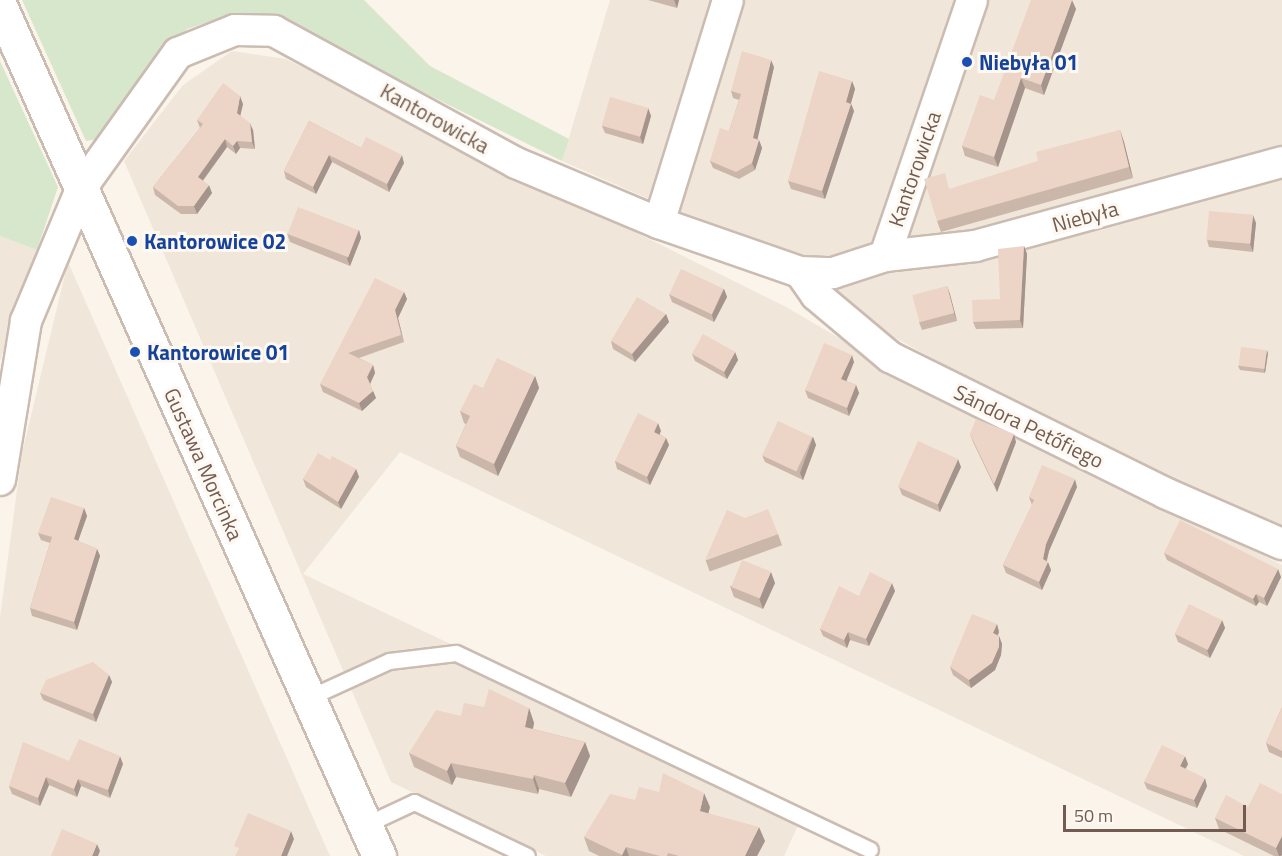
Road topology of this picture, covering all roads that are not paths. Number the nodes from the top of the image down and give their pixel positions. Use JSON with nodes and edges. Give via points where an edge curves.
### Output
{"nodes":[{"id":1,"x":728,"y":0,"type":"edge"},
{"id":2,"x":972,"y":0,"type":"edge"},
{"id":3,"x":0,"y":6,"type":"edge"},
{"id":4,"x":1282,"y":162,"type":"edge"},
{"id":5,"x":82,"y":187,"type":"junction"},
{"id":6,"x":659,"y":223,"type":"junction"},
{"id":7,"x":885,"y":256,"type":"junction"},
{"id":8,"x":800,"y":272,"type":"junction"},
{"id":9,"x":0,"y":480,"type":"edge"},
{"id":10,"x":1279,"y":534,"type":"edge"},
{"id":11,"x":308,"y":698,"type":"junction"},
{"id":12,"x":367,"y":824,"type":"junction"},
{"id":13,"x":870,"y":850,"type":"dead end"},
{"id":14,"x":379,"y":856,"type":"edge"},
{"id":15,"x":527,"y":856,"type":"edge"}],
"edges":[{"from":1,"to":6,"type":"street"},
{"from":2,"to":7,"type":"street","name":"Kantorowicka"},
{"from":3,"to":5,"type":"street","name":"Gustawa Morcinka"},
{"from":4,"to":7,"type":"street","name":"Niebyła","via":[[975,246]]},
{"from":5,"to":6,"type":"street","name":"Kantorowicka","via":[[178,53],[235,30],[274,31],[516,163]]},
{"from":5,"to":9,"type":"street","name":"Kantorowicka","via":[[26,321]]},
{"from":5,"to":11,"type":"street","name":"Gustawa Morcinka"},
{"from":6,"to":8,"type":"street","name":"Kantorowicka"},
{"from":7,"to":8,"type":"street","name":"Kantorowicka","via":[[833,273]]},
{"from":8,"to":10,"type":"street","name":"Sándora Petőfiego","via":[[816,295],[890,357],[1165,494]]},
{"from":11,"to":12,"type":"street","name":"Gustawa Morcinka"},
{"from":11,"to":13,"type":"lane","via":[[389,661],[456,653]]},
{"from":12,"to":14,"type":"street","name":"Gustawa Morcinka"},
{"from":12,"to":15,"type":"lane","via":[[414,802]]}]}
